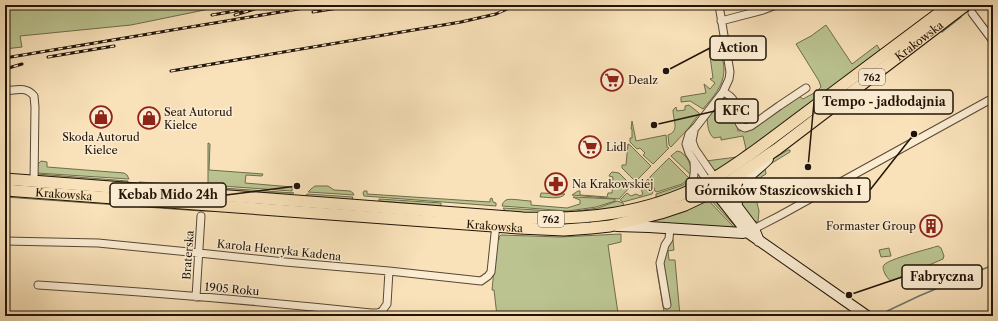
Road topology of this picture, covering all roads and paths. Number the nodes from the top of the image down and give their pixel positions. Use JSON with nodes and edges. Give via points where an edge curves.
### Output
{"nodes":[{"id":1,"x":719,"y":5,"type":"edge"},
{"id":2,"x":776,"y":5,"type":"edge"},
{"id":3,"x":950,"y":5,"type":"edge"},
{"id":4,"x":969,"y":9,"type":"edge"},
{"id":5,"x":721,"y":21,"type":"junction"},
{"id":6,"x":993,"y":41,"type":"edge"},
{"id":7,"x":806,"y":88,"type":"dead end"},
{"id":8,"x":5,"y":91,"type":"edge"},
{"id":9,"x":723,"y":92,"type":"junction"},
{"id":10,"x":993,"y":98,"type":"edge"},
{"id":11,"x":696,"y":127,"type":"junction"},
{"id":12,"x":777,"y":149,"type":"junction"},
{"id":13,"x":693,"y":160,"type":"junction"},
{"id":14,"x":5,"y":179,"type":"edge"},
{"id":15,"x":34,"y":181,"type":"junction"},
{"id":16,"x":714,"y":184,"type":"junction"},
{"id":17,"x":5,"y":190,"type":"edge"},
{"id":18,"x":686,"y":192,"type":"junction"},
{"id":19,"x":737,"y":206,"type":"junction"},
{"id":20,"x":201,"y":216,"type":"dead end"},
{"id":21,"x":497,"y":221,"type":"junction"},
{"id":22,"x":610,"y":226,"type":"junction"},
{"id":23,"x":670,"y":228,"type":"junction"},
{"id":24,"x":750,"y":231,"type":"junction"},
{"id":25,"x":5,"y":241,"type":"edge"},
{"id":26,"x":199,"y":253,"type":"junction"},
{"id":27,"x":390,"y":271,"type":"junction"},
{"id":28,"x":38,"y":285,"type":"dead end"},
{"id":29,"x":196,"y":297,"type":"junction"},
{"id":30,"x":667,"y":305,"type":"dead end"},
{"id":31,"x":867,"y":316,"type":"edge"}],
"edges":[{"from":1,"to":5,"type":"street"},
{"from":2,"to":5,"type":"street"},
{"from":3,"to":16,"type":"main road","name":"Krakowska","number":"762","via":[[728,170]]},
{"from":4,"to":6,"type":"street"},
{"from":4,"to":12,"type":"main road","name":"Krakowska","number":"762"},
{"from":5,"to":9,"type":"street","via":[[730,72]]},
{"from":7,"to":9,"type":"street","via":[[745,128],[738,122],[733,97]]},
{"from":8,"to":15,"type":"street","name":"Krakowska","via":[[24,89],[34,96]]},
{"from":9,"to":11,"type":"street"},
{"from":10,"to":24,"type":"street"},
{"from":11,"to":13,"type":"street","via":[[689,134],[686,144]]},
{"from":11,"to":16,"type":"street","via":[[692,141]]},
{"from":12,"to":16,"type":"main road","name":"Krakowska","number":"762"},
{"from":12,"to":19,"type":"main road","via":[[741,186],[736,195]]},
{"from":13,"to":16,"type":"street"},
{"from":13,"to":18,"type":"street","via":[[694,178]]},
{"from":14,"to":15,"type":"main road","name":"Krakowska","number":"762"},
{"from":15,"to":21,"type":"main road","name":"Krakowska","number":"762"},
{"from":16,"to":18,"type":"main road","name":"Krakowska","number":"762"},
{"from":16,"to":19,"type":"main road"},
{"from":16,"to":22,"type":"main road","name":"Krakowska","number":"762","via":[[690,202],[661,213]]},
{"from":16,"to":24,"type":"main road"},
{"from":17,"to":21,"type":"main road","name":"Krakowska","number":"762"},
{"from":18,"to":21,"type":"main road","name":"Krakowska","number":"762","via":[[636,209],[604,215]]},
{"from":19,"to":24,"type":"main road"},
{"from":20,"to":26,"type":"street","name":"Braterska"},
{"from":21,"to":22,"type":"main road","name":"Krakowska","number":"762","via":[[564,230]]},
{"from":21,"to":27,"type":"street","name":"Karola Henryka Kadena","via":[[491,272],[481,281]]},
{"from":22,"to":23,"type":"main road"},
{"from":23,"to":24,"type":"main road","via":[[743,234]]},
{"from":23,"to":30,"type":"street","via":[[669,239],[660,263]]},
{"from":24,"to":31,"type":"main road","via":[[759,241]]},
{"from":25,"to":26,"type":"street","name":"Karola Henryka Kadena","via":[[98,243]]},
{"from":26,"to":27,"type":"street","name":"Karola Henryka Kadena"},
{"from":26,"to":29,"type":"street","name":"Braterska"},
{"from":27,"to":29,"type":"street","name":"1905 Roku","via":[[387,304],[378,313]]},
{"from":28,"to":29,"type":"street","name":"1905 Roku"}]}
